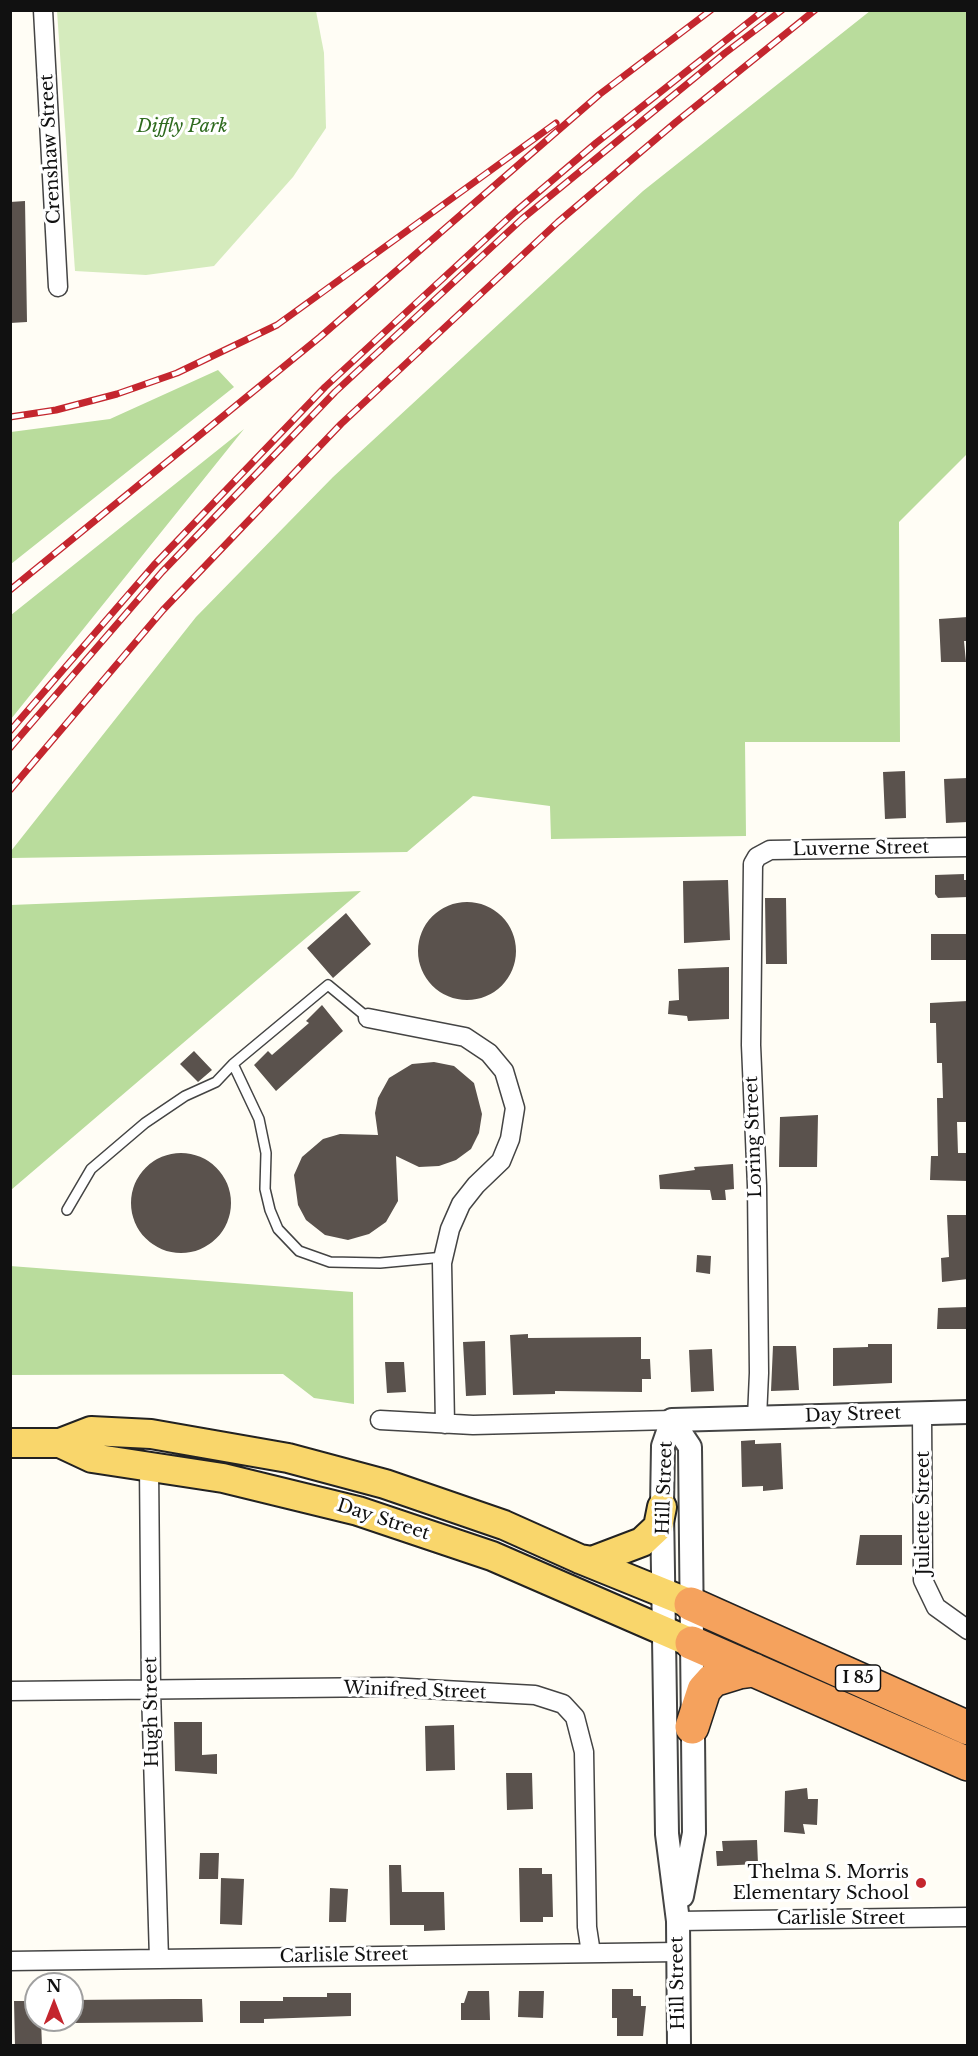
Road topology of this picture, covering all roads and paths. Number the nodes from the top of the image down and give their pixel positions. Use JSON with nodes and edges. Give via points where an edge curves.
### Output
{"nodes":[{"id":1,"x":43,"y":10,"type":"edge"},
{"id":2,"x":58,"y":287,"type":"dead end"},
{"id":3,"x":968,"y":847,"type":"edge"},
{"id":4,"x":757,"y":857,"type":"joint"},
{"id":5,"x":368,"y":1018,"type":"joint"},
{"id":6,"x":233,"y":1064,"type":"junction"},
{"id":7,"x":68,"y":1210,"type":"dead end"},
{"id":8,"x":444,"y":1257,"type":"junction"},
{"id":9,"x":968,"y":1412,"type":"edge"},
{"id":10,"x":922,"y":1413,"type":"junction"},
{"id":11,"x":757,"y":1418,"type":"junction"},
{"id":12,"x":380,"y":1420,"type":"dead end"},
{"id":13,"x":672,"y":1420,"type":"junction"},
{"id":14,"x":446,"y":1424,"type":"junction"},
{"id":15,"x":10,"y":1443,"type":"edge"},
{"id":16,"x":60,"y":1443,"type":"junction"},
{"id":17,"x":150,"y":1465,"type":"junction"},
{"id":18,"x":662,"y":1507,"type":"junction"},
{"id":19,"x":580,"y":1559,"type":"junction"},
{"id":20,"x":678,"y":1598,"type":"junction"},
{"id":21,"x":968,"y":1630,"type":"edge"},
{"id":22,"x":678,"y":1637,"type":"junction"},
{"id":23,"x":754,"y":1670,"type":"junction"},
{"id":24,"x":151,"y":1690,"type":"junction"},
{"id":25,"x":10,"y":1691,"type":"edge"},
{"id":26,"x":692,"y":1727,"type":"junction"},
{"id":27,"x":968,"y":1728,"type":"edge"},
{"id":28,"x":968,"y":1764,"type":"edge"},
{"id":29,"x":968,"y":1917,"type":"edge"},
{"id":30,"x":678,"y":1921,"type":"junction"},
{"id":31,"x":678,"y":1952,"type":"junction"},
{"id":32,"x":591,"y":1953,"type":"junction"},
{"id":33,"x":159,"y":1959,"type":"junction"},
{"id":34,"x":10,"y":1961,"type":"edge"},
{"id":35,"x":679,"y":2046,"type":"edge"}],
"edges":[{"from":1,"to":2,"type":"street","name":"Crenshaw Street"},
{"from":3,"to":4,"type":"street","name":"Luverne Street","via":[[770,850]]},
{"from":4,"to":11,"type":"street","name":"Loring Street","via":[[752,871],[751,1046],[757,1186]]},
{"from":5,"to":6,"type":"lane","via":[[328,985]]},
{"from":5,"to":8,"type":"street","via":[[465,1037],[489,1053],[504,1071],[515,1108],[510,1139],[501,1161],[461,1204]]},
{"from":6,"to":7,"type":"lane","via":[[216,1082],[184,1096],[91,1168]]},
{"from":6,"to":8,"type":"lane","via":[[259,1119],[270,1210],[279,1229],[299,1251],[330,1262],[380,1263]]},
{"from":8,"to":14,"type":"street"},
{"from":9,"to":10,"type":"street","name":"Day Street"},
{"from":10,"to":11,"type":"street","name":"Day Street"},
{"from":10,"to":21,"type":"street","name":"Juliette Street","via":[[923,1580],[936,1607]]},
{"from":11,"to":13,"type":"street","name":"Day Street"},
{"from":12,"to":14,"type":"street","name":"Day Street"},
{"from":13,"to":14,"type":"street","name":"Day Street"},
{"from":13,"to":18,"type":"street","name":"Hill Street","via":[[663,1446]]},
{"from":13,"to":20,"type":"street","name":"Hill Street","via":[[690,1447]]},
{"from":15,"to":16,"type":"main road","name":"Day Street"},
{"from":16,"to":17,"type":"main road","name":"Day Street","via":[[92,1458]]},
{"from":16,"to":19,"type":"main road","name":"Day Street","via":[[91,1431],[152,1434],[288,1458],[436,1501],[504,1525]]},
{"from":17,"to":22,"type":"main road","name":"Day Street","via":[[268,1487],[358,1511],[492,1556]]},
{"from":17,"to":24,"type":"street","name":"Hugh Street"},
{"from":18,"to":19,"type":"main road","via":[[658,1527],[642,1542],[592,1561]]},
{"from":18,"to":20,"type":"street","name":"Hill Street"},
{"from":19,"to":20,"type":"main road","name":"Day Street"},
{"from":20,"to":22,"type":"street","name":"Hill Street"},
{"from":20,"to":22,"type":"street","name":"Hill Street"},
{"from":20,"to":27,"type":"highway","number":"I 85"},
{"from":22,"to":23,"type":"highway"},
{"from":22,"to":26,"type":"street","name":"Hill Street"},
{"from":22,"to":30,"type":"street","name":"Hill Street","via":[[668,1834]]},
{"from":23,"to":26,"type":"highway","via":[[713,1680],[704,1690]]},
{"from":23,"to":28,"type":"highway"},
{"from":24,"to":25,"type":"street","name":"Winifred Street"},
{"from":24,"to":32,"type":"street","name":"Winifred Street","via":[[389,1687],[535,1695],[562,1704],[575,1717],[584,1752],[587,1927]]},
{"from":24,"to":33,"type":"street","name":"Hugh Street"},
{"from":26,"to":30,"type":"street","name":"Hill Street","via":[[693,1833]]},
{"from":29,"to":30,"type":"street","name":"Carlisle Street"},
{"from":30,"to":31,"type":"street","name":"Hill Street"},
{"from":31,"to":32,"type":"street","name":"Carlisle Street"},
{"from":31,"to":35,"type":"street","name":"Hill Street"},
{"from":32,"to":33,"type":"street","name":"Carlisle Street"},
{"from":33,"to":34,"type":"street","name":"Carlisle Street"}]}
